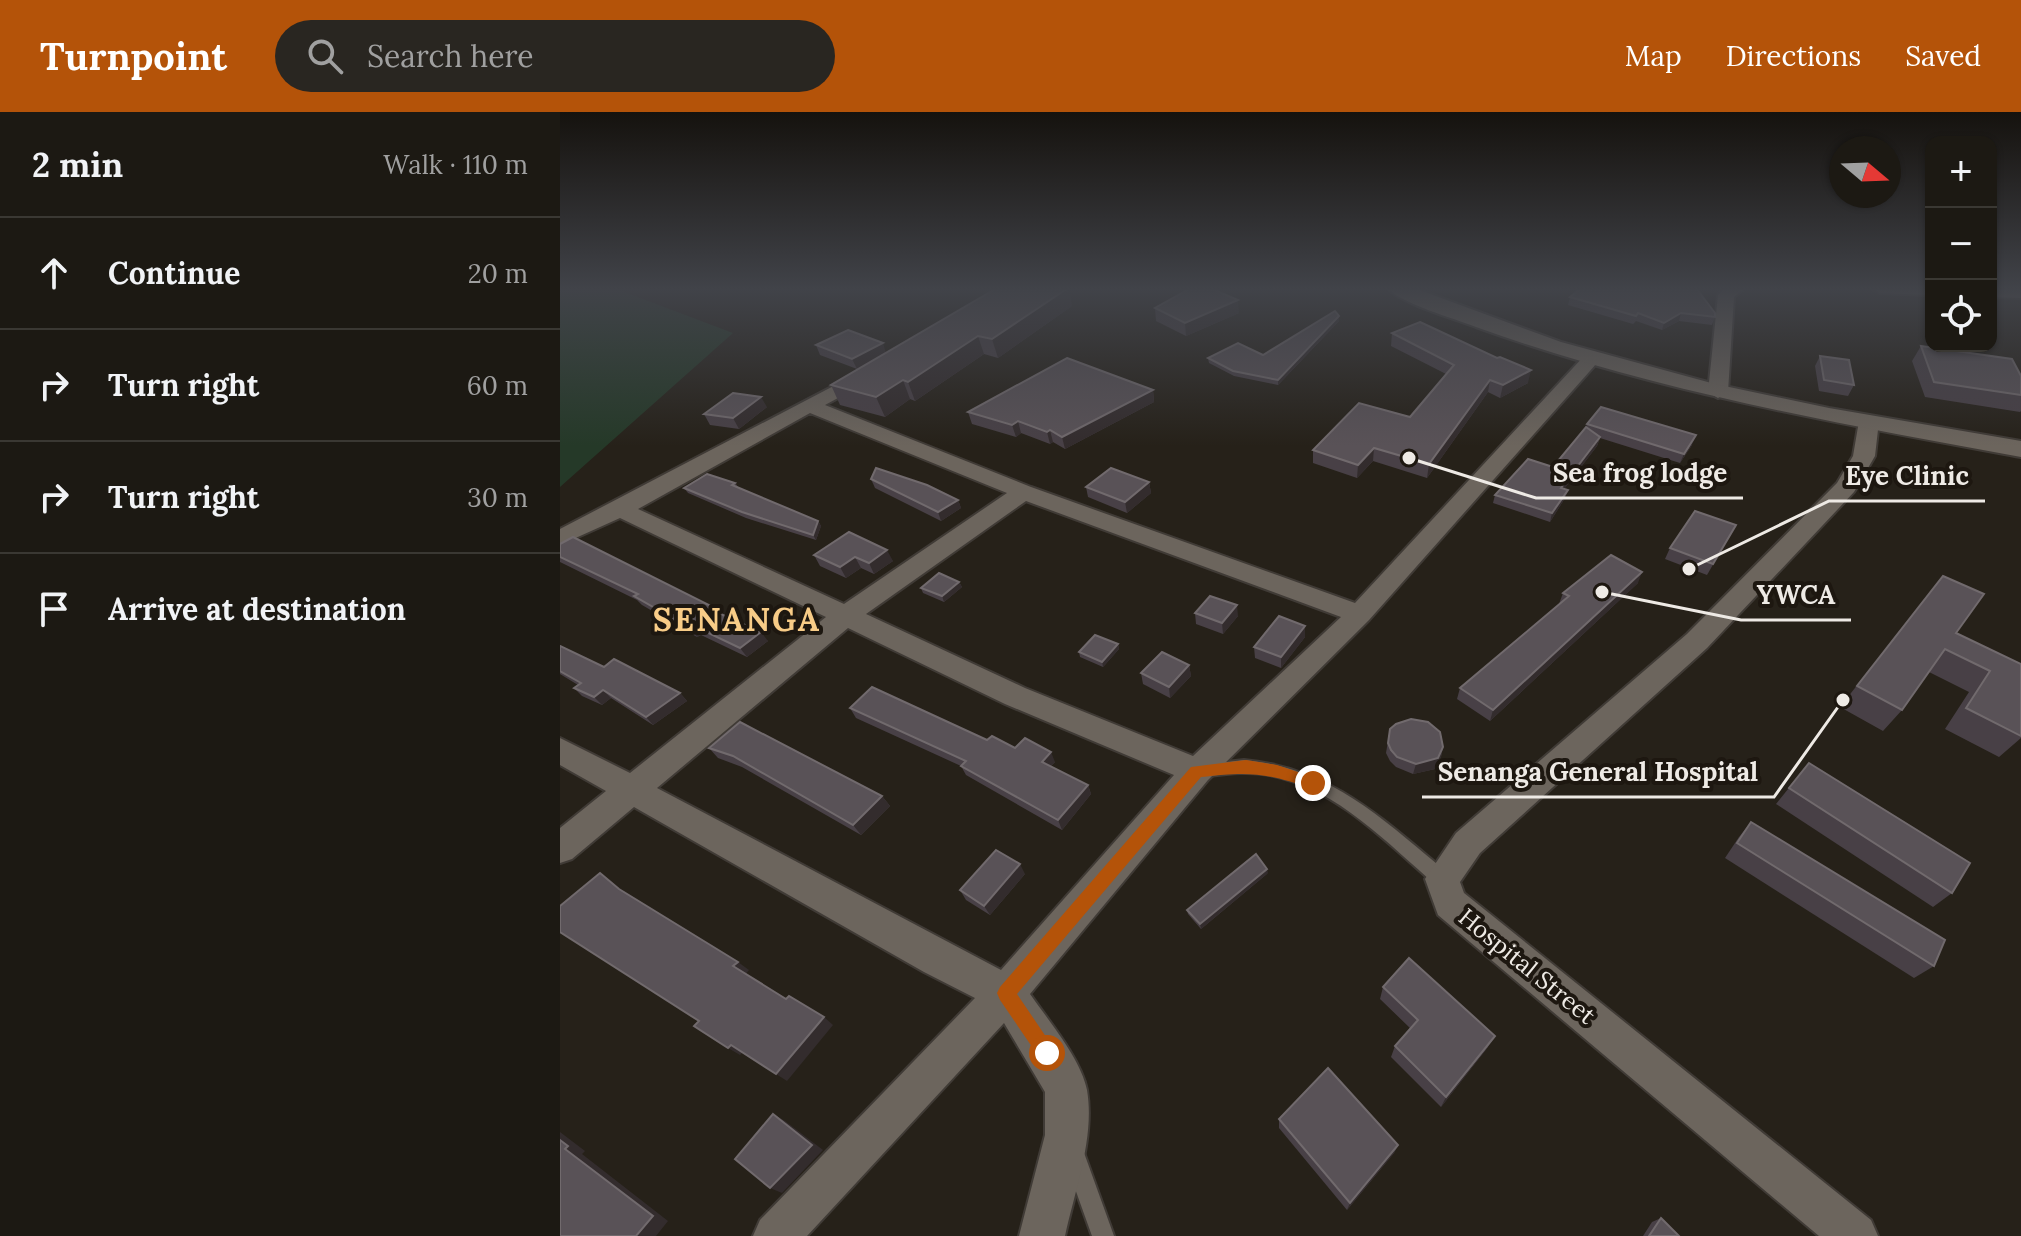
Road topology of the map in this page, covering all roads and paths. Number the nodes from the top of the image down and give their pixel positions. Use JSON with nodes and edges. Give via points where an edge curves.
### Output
{"nodes":[{"id":1,"x":1534,"y":340,"type":"edge"},
{"id":2,"x":1722,"y":340,"type":"edge"},
{"id":3,"x":1591,"y":359,"type":"junction"},
{"id":4,"x":887,"y":364,"type":"edge"},
{"id":5,"x":1718,"y":392,"type":"junction"},
{"id":6,"x":809,"y":406,"type":"junction"},
{"id":7,"x":1869,"y":421,"type":"junction"},
{"id":8,"x":2021,"y":449,"type":"edge"},
{"id":9,"x":1023,"y":492,"type":"junction"},
{"id":10,"x":620,"y":509,"type":"junction"},
{"id":11,"x":560,"y":538,"type":"edge"},
{"id":12,"x":1360,"y":614,"type":"junction"},
{"id":13,"x":844,"y":617,"type":"junction"},
{"id":14,"x":560,"y":750,"type":"edge"},
{"id":15,"x":1197,"y":771,"type":"junction"},
{"id":16,"x":631,"y":791,"type":"junction"},
{"id":17,"x":560,"y":848,"type":"edge"},
{"id":18,"x":1442,"y":879,"type":"junction"},
{"id":19,"x":1006,"y":993,"type":"junction"},
{"id":20,"x":1066,"y":1135,"type":"junction"},
{"id":21,"x":776,"y":1236,"type":"edge"},
{"id":22,"x":1042,"y":1236,"type":"edge"},
{"id":23,"x":1103,"y":1236,"type":"edge"},
{"id":24,"x":1855,"y":1236,"type":"edge"}],
"edges":[{"from":1,"to":3,"type":"street"},
{"from":2,"to":5,"type":"street"},
{"from":3,"to":5,"type":"street"},
{"from":3,"to":12,"type":"street"},
{"from":4,"to":6,"type":"street"},
{"from":5,"to":7,"type":"street"},
{"from":6,"to":9,"type":"street"},
{"from":6,"to":10,"type":"street"},
{"from":7,"to":8,"type":"street"},
{"from":7,"to":18,"type":"street","via":[[1864,456],[1846,487],[1697,641],[1468,843]]},
{"from":9,"to":12,"type":"street"},
{"from":9,"to":13,"type":"street"},
{"from":10,"to":11,"type":"street"},
{"from":10,"to":13,"type":"street"},
{"from":12,"to":15,"type":"street"},
{"from":13,"to":15,"type":"street","via":[[1015,696]]},
{"from":13,"to":16,"type":"street"},
{"from":14,"to":16,"type":"street"},
{"from":15,"to":18,"type":"lane","via":[[1246,766],[1313,783]]},
{"from":15,"to":19,"type":"street"},
{"from":16,"to":17,"type":"street"},
{"from":16,"to":19,"type":"street"},
{"from":18,"to":24,"type":"street","name":"Hospital Street","via":[[1450,903]]},
{"from":19,"to":20,"type":"street","via":[[1066,1089]]},
{"from":19,"to":21,"type":"street"},
{"from":20,"to":22,"type":"street"},
{"from":20,"to":23,"type":"lane"}]}
